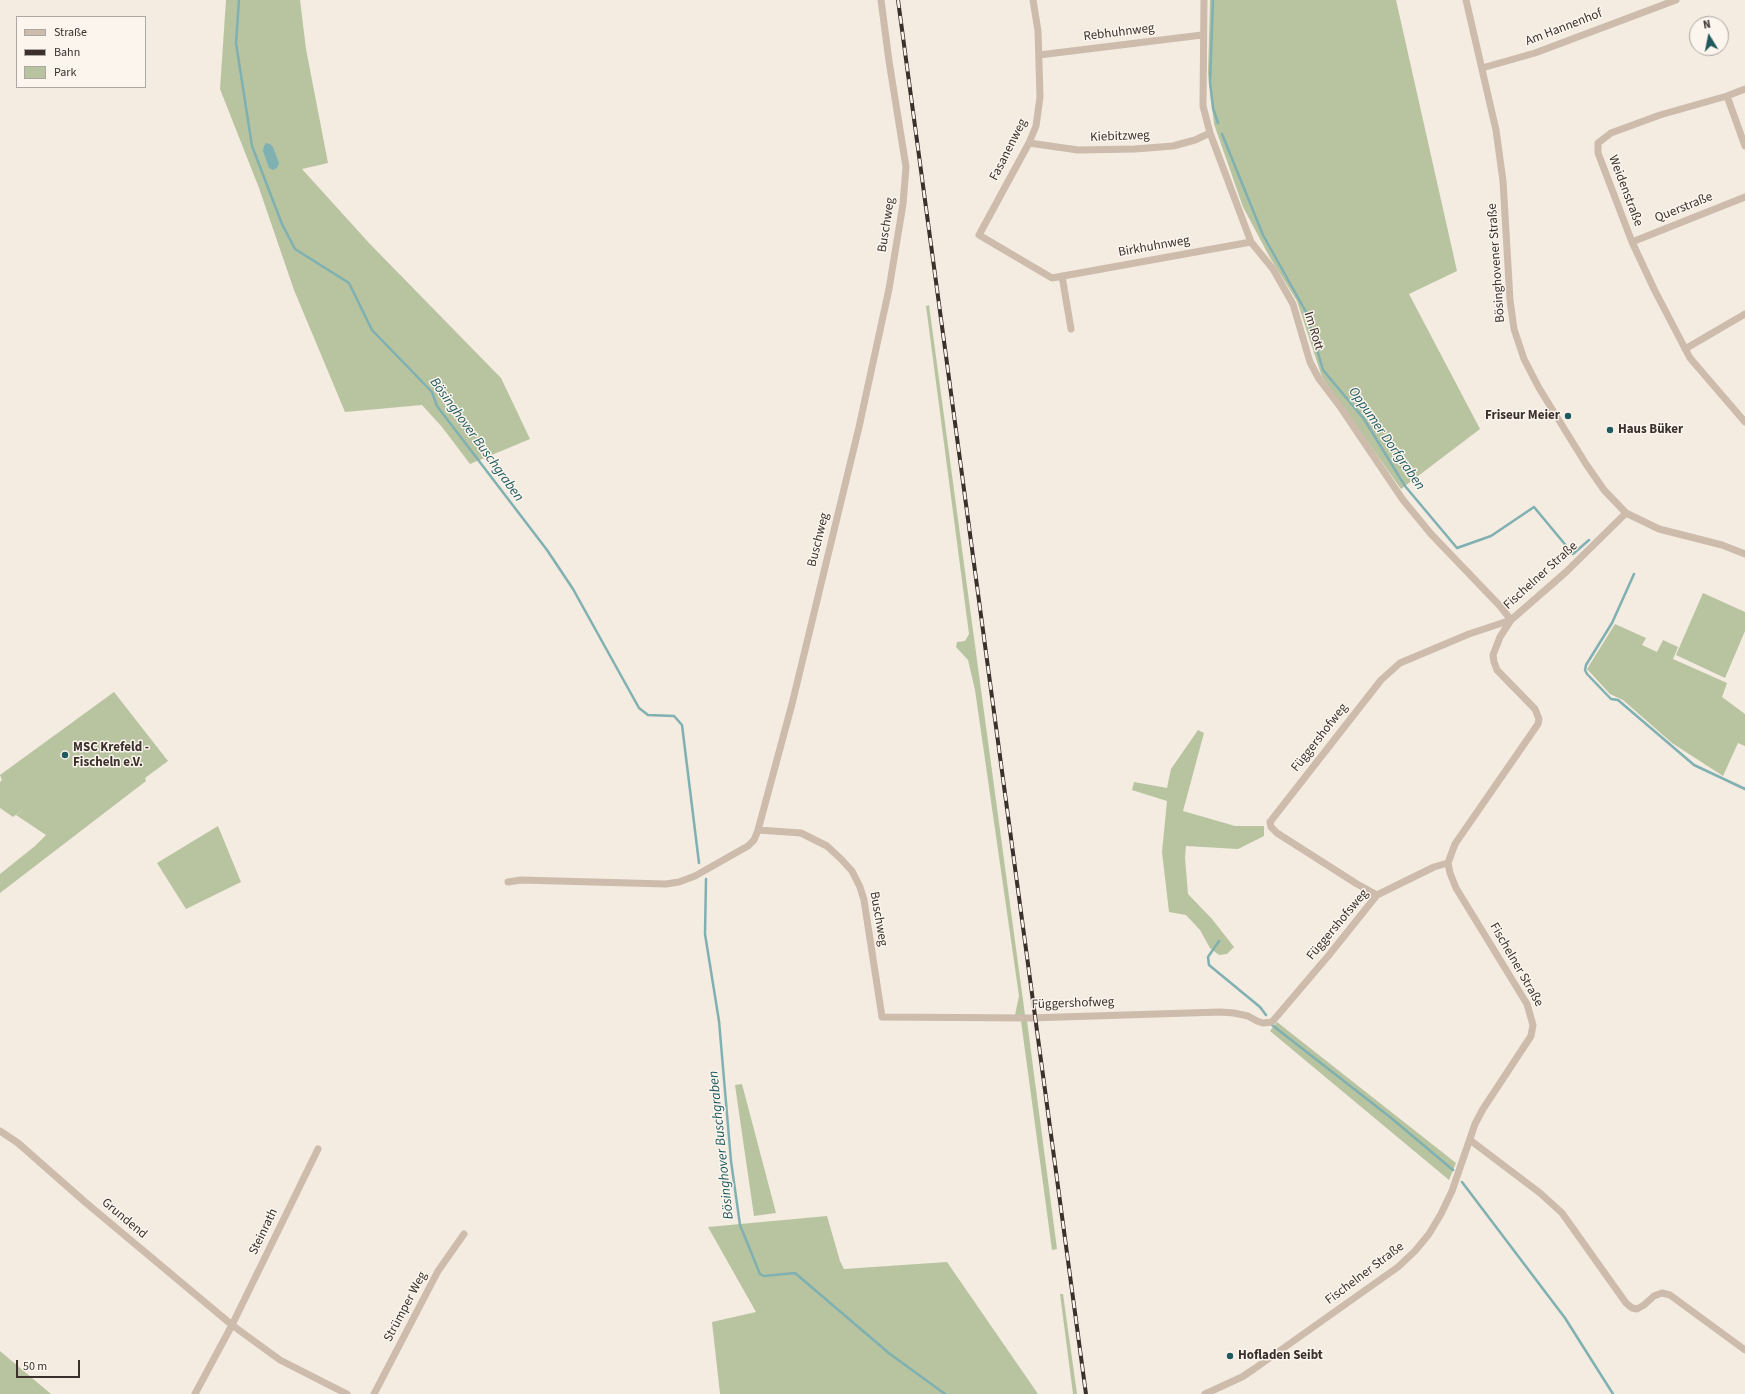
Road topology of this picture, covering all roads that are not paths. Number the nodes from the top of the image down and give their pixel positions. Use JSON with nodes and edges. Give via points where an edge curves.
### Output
{"nodes":[{"id":1,"x":881,"y":0,"type":"edge"},
{"id":2,"x":1033,"y":0,"type":"edge"},
{"id":3,"x":1204,"y":0,"type":"edge"},
{"id":4,"x":1466,"y":0,"type":"edge"},
{"id":5,"x":1676,"y":0,"type":"edge"},
{"id":6,"x":1202,"y":35,"type":"junction"},
{"id":7,"x":1039,"y":55,"type":"junction"},
{"id":8,"x":1482,"y":68,"type":"junction"},
{"id":9,"x":1745,"y":89,"type":"edge"},
{"id":10,"x":1727,"y":96,"type":"junction"},
{"id":11,"x":1210,"y":133,"type":"junction"},
{"id":12,"x":1029,"y":143,"type":"junction"},
{"id":13,"x":1745,"y":146,"type":"edge"},
{"id":14,"x":1745,"y":197,"type":"edge"},
{"id":15,"x":979,"y":235,"type":"joint"},
{"id":16,"x":1251,"y":242,"type":"junction"},
{"id":17,"x":1632,"y":242,"type":"junction"},
{"id":18,"x":1062,"y":276,"type":"junction"},
{"id":19,"x":1745,"y":314,"type":"edge"},
{"id":20,"x":1071,"y":329,"type":"dead end"},
{"id":21,"x":1685,"y":349,"type":"junction"},
{"id":22,"x":1745,"y":422,"type":"edge"},
{"id":23,"x":1626,"y":513,"type":"junction"},
{"id":24,"x":1745,"y":554,"type":"edge"},
{"id":25,"x":1511,"y":620,"type":"junction"},
{"id":26,"x":758,"y":830,"type":"junction"},
{"id":27,"x":1448,"y":863,"type":"junction"},
{"id":28,"x":508,"y":882,"type":"dead end"},
{"id":29,"x":1377,"y":895,"type":"junction"},
{"id":30,"x":882,"y":1017,"type":"joint"},
{"id":31,"x":1264,"y":1023,"type":"joint"},
{"id":32,"x":0,"y":1131,"type":"edge"},
{"id":33,"x":1470,"y":1140,"type":"junction"},
{"id":34,"x":318,"y":1149,"type":"dead end"},
{"id":35,"x":464,"y":1234,"type":"dead end"},
{"id":36,"x":232,"y":1325,"type":"junction"},
{"id":37,"x":1745,"y":1350,"type":"edge"},
{"id":38,"x":195,"y":1394,"type":"edge"},
{"id":39,"x":347,"y":1394,"type":"edge"},
{"id":40,"x":374,"y":1394,"type":"edge"},
{"id":41,"x":1205,"y":1394,"type":"edge"}],
"edges":[{"from":1,"to":26,"type":"street","name":"Buschweg","via":[[906,167],[903,204],[890,289],[859,427],[792,704]]},
{"from":2,"to":7,"type":"street","name":"Fasanenweg"},
{"from":3,"to":6,"type":"street","name":"Im Rott"},
{"from":4,"to":8,"type":"street","name":"Bösinghovener Straße"},
{"from":5,"to":8,"type":"street","name":"Am Hannenhof","via":[[1535,53]]},
{"from":6,"to":7,"type":"street","name":"Rebhuhnweg"},
{"from":6,"to":11,"type":"street","name":"Im Rott","via":[[1203,106]]},
{"from":7,"to":12,"type":"street","name":"Fasanenweg","via":[[1040,105]]},
{"from":8,"to":23,"type":"street","name":"Bösinghovener Straße","via":[[1496,130],[1503,181],[1514,329],[1524,359],[1539,388],[1604,490]]},
{"from":9,"to":10,"type":"street"},
{"from":10,"to":13,"type":"street"},
{"from":10,"to":17,"type":"street","name":"Weidenstraße","via":[[1660,115],[1611,134],[1598,142],[1598,152]]},
{"from":11,"to":12,"type":"street","name":"Kiebitzweg","via":[[1173,146],[1135,149],[1078,150]]},
{"from":11,"to":16,"type":"street","name":"Im Rott"},
{"from":12,"to":15,"type":"street","name":"Fasanenweg"},
{"from":14,"to":17,"type":"street","name":"Querstraße"},
{"from":15,"to":18,"type":"street","name":"Birkhuhnweg","via":[[1052,278]]},
{"from":16,"to":18,"type":"street","name":"Birkhuhnweg"},
{"from":16,"to":25,"type":"street","name":"Im Rott","via":[[1273,269],[1293,304],[1310,362],[1319,380],[1403,500]]},
{"from":17,"to":21,"type":"street","name":"Weidenstraße"},
{"from":18,"to":20,"type":"street"},
{"from":19,"to":21,"type":"street"},
{"from":21,"to":22,"type":"street","name":"Weidenstraße"},
{"from":23,"to":24,"type":"street","name":"Bösinghovener Straße","via":[[1659,528]]},
{"from":23,"to":25,"type":"street","name":"Fischelner Straße","via":[[1566,572]]},
{"from":25,"to":27,"type":"street","name":"Fischelner Straße","via":[[1492,655],[1497,670],[1535,709],[1538,724],[1455,844]]},
{"from":25,"to":29,"type":"street","name":"Függershofweg","via":[[1469,634],[1400,664],[1381,680],[1270,822],[1277,833]]},
{"from":26,"to":28,"type":"street","via":[[748,846],[695,876],[679,882]]},
{"from":26,"to":30,"type":"street","name":"Buschweg","via":[[801,832],[827,846],[852,871],[864,900]]},
{"from":27,"to":29,"type":"street","name":"Függershofsweg","via":[[1434,867]]},
{"from":27,"to":33,"type":"street","name":"Fischelner Straße","via":[[1456,888],[1527,1004],[1533,1025],[1531,1036],[1483,1109]]},
{"from":29,"to":31,"type":"street","name":"Függershofsweg","via":[[1279,1015],[1272,1022]]},
{"from":30,"to":31,"type":"street","name":"Függershofweg","via":[[1030,1018],[1220,1012],[1248,1016]]},
{"from":32,"to":36,"type":"street","name":"Grundend","via":[[18,1143]]},
{"from":33,"to":37,"type":"street","via":[[1540,1193],[1562,1214],[1632,1308],[1644,1306],[1654,1296],[1662,1293],[1670,1295]]},
{"from":33,"to":41,"type":"street","name":"Fischelner Straße","via":[[1441,1214],[1415,1251],[1398,1267],[1260,1365],[1242,1377]]},
{"from":34,"to":36,"type":"street","name":"Steinrath"},
{"from":35,"to":40,"type":"street","name":"Strümper Weg","via":[[438,1271]]},
{"from":36,"to":38,"type":"street"},
{"from":36,"to":39,"type":"street","name":"Grundend","via":[[280,1360]]}]}
